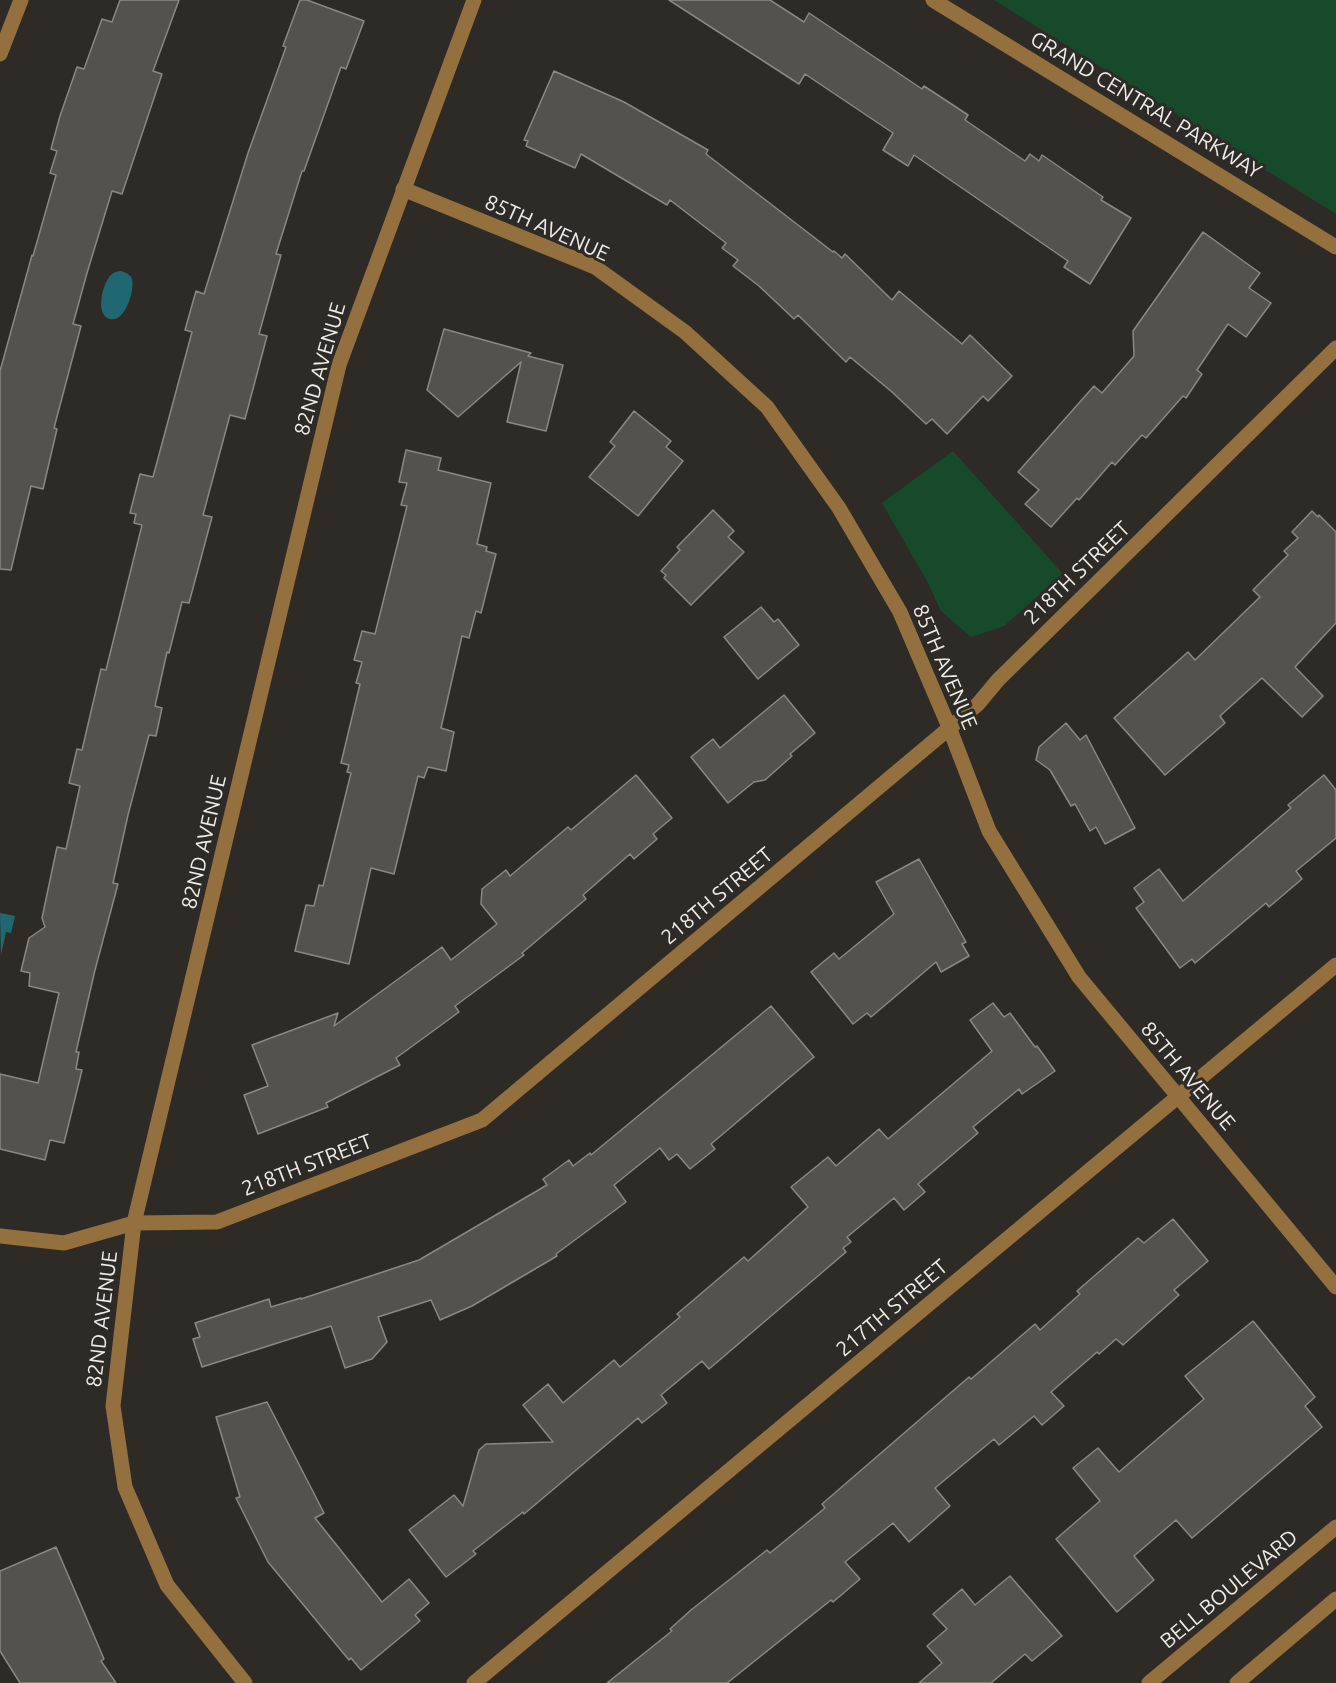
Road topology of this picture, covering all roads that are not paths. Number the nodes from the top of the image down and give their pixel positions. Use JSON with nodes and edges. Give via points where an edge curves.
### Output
{"nodes":[{"id":1,"x":21,"y":0,"type":"edge"},
{"id":2,"x":474,"y":0,"type":"edge"},
{"id":3,"x":933,"y":0,"type":"edge"},
{"id":4,"x":0,"y":54,"type":"edge"},
{"id":5,"x":403,"y":189,"type":"junction"},
{"id":6,"x":1336,"y":247,"type":"edge"},
{"id":7,"x":1336,"y":348,"type":"edge"},
{"id":8,"x":949,"y":728,"type":"junction"},
{"id":9,"x":1336,"y":965,"type":"edge"},
{"id":10,"x":1178,"y":1097,"type":"junction"},
{"id":11,"x":134,"y":1223,"type":"junction"},
{"id":12,"x":0,"y":1236,"type":"edge"},
{"id":13,"x":1336,"y":1287,"type":"edge"},
{"id":14,"x":1336,"y":1527,"type":"edge"},
{"id":15,"x":1336,"y":1599,"type":"edge"},
{"id":16,"x":245,"y":1683,"type":"edge"},
{"id":17,"x":474,"y":1683,"type":"edge"},
{"id":18,"x":1149,"y":1683,"type":"edge"},
{"id":19,"x":1237,"y":1683,"type":"edge"}],
"edges":[{"from":1,"to":4,"type":"street"},
{"from":2,"to":5,"type":"street","name":"82ND AVENUE"},
{"from":3,"to":6,"type":"street","name":"GRAND CENTRAL PARKWAY"},
{"from":5,"to":8,"type":"street","name":"85TH AVENUE","via":[[595,267],[685,332],[767,407],[839,507],[900,612]]},
{"from":5,"to":11,"type":"street","name":"82ND AVENUE","via":[[339,364]]},
{"from":7,"to":8,"type":"street","name":"218TH STREET","via":[[978,704]]},
{"from":8,"to":10,"type":"street","name":"85TH AVENUE","via":[[989,831],[1079,977]]},
{"from":8,"to":11,"type":"street","name":"218TH STREET","via":[[482,1120],[217,1222]]},
{"from":9,"to":10,"type":"street","name":"217TH STREET"},
{"from":10,"to":13,"type":"street","name":"85TH AVENUE"},
{"from":10,"to":17,"type":"street","name":"217TH STREET"},
{"from":11,"to":12,"type":"street","name":"218TH STREET","via":[[64,1243]]},
{"from":11,"to":16,"type":"street","name":"82ND AVENUE","via":[[113,1406],[125,1487],[167,1585]]},
{"from":14,"to":18,"type":"street","name":"BELL BOULEVARD"},
{"from":15,"to":19,"type":"street"}]}
